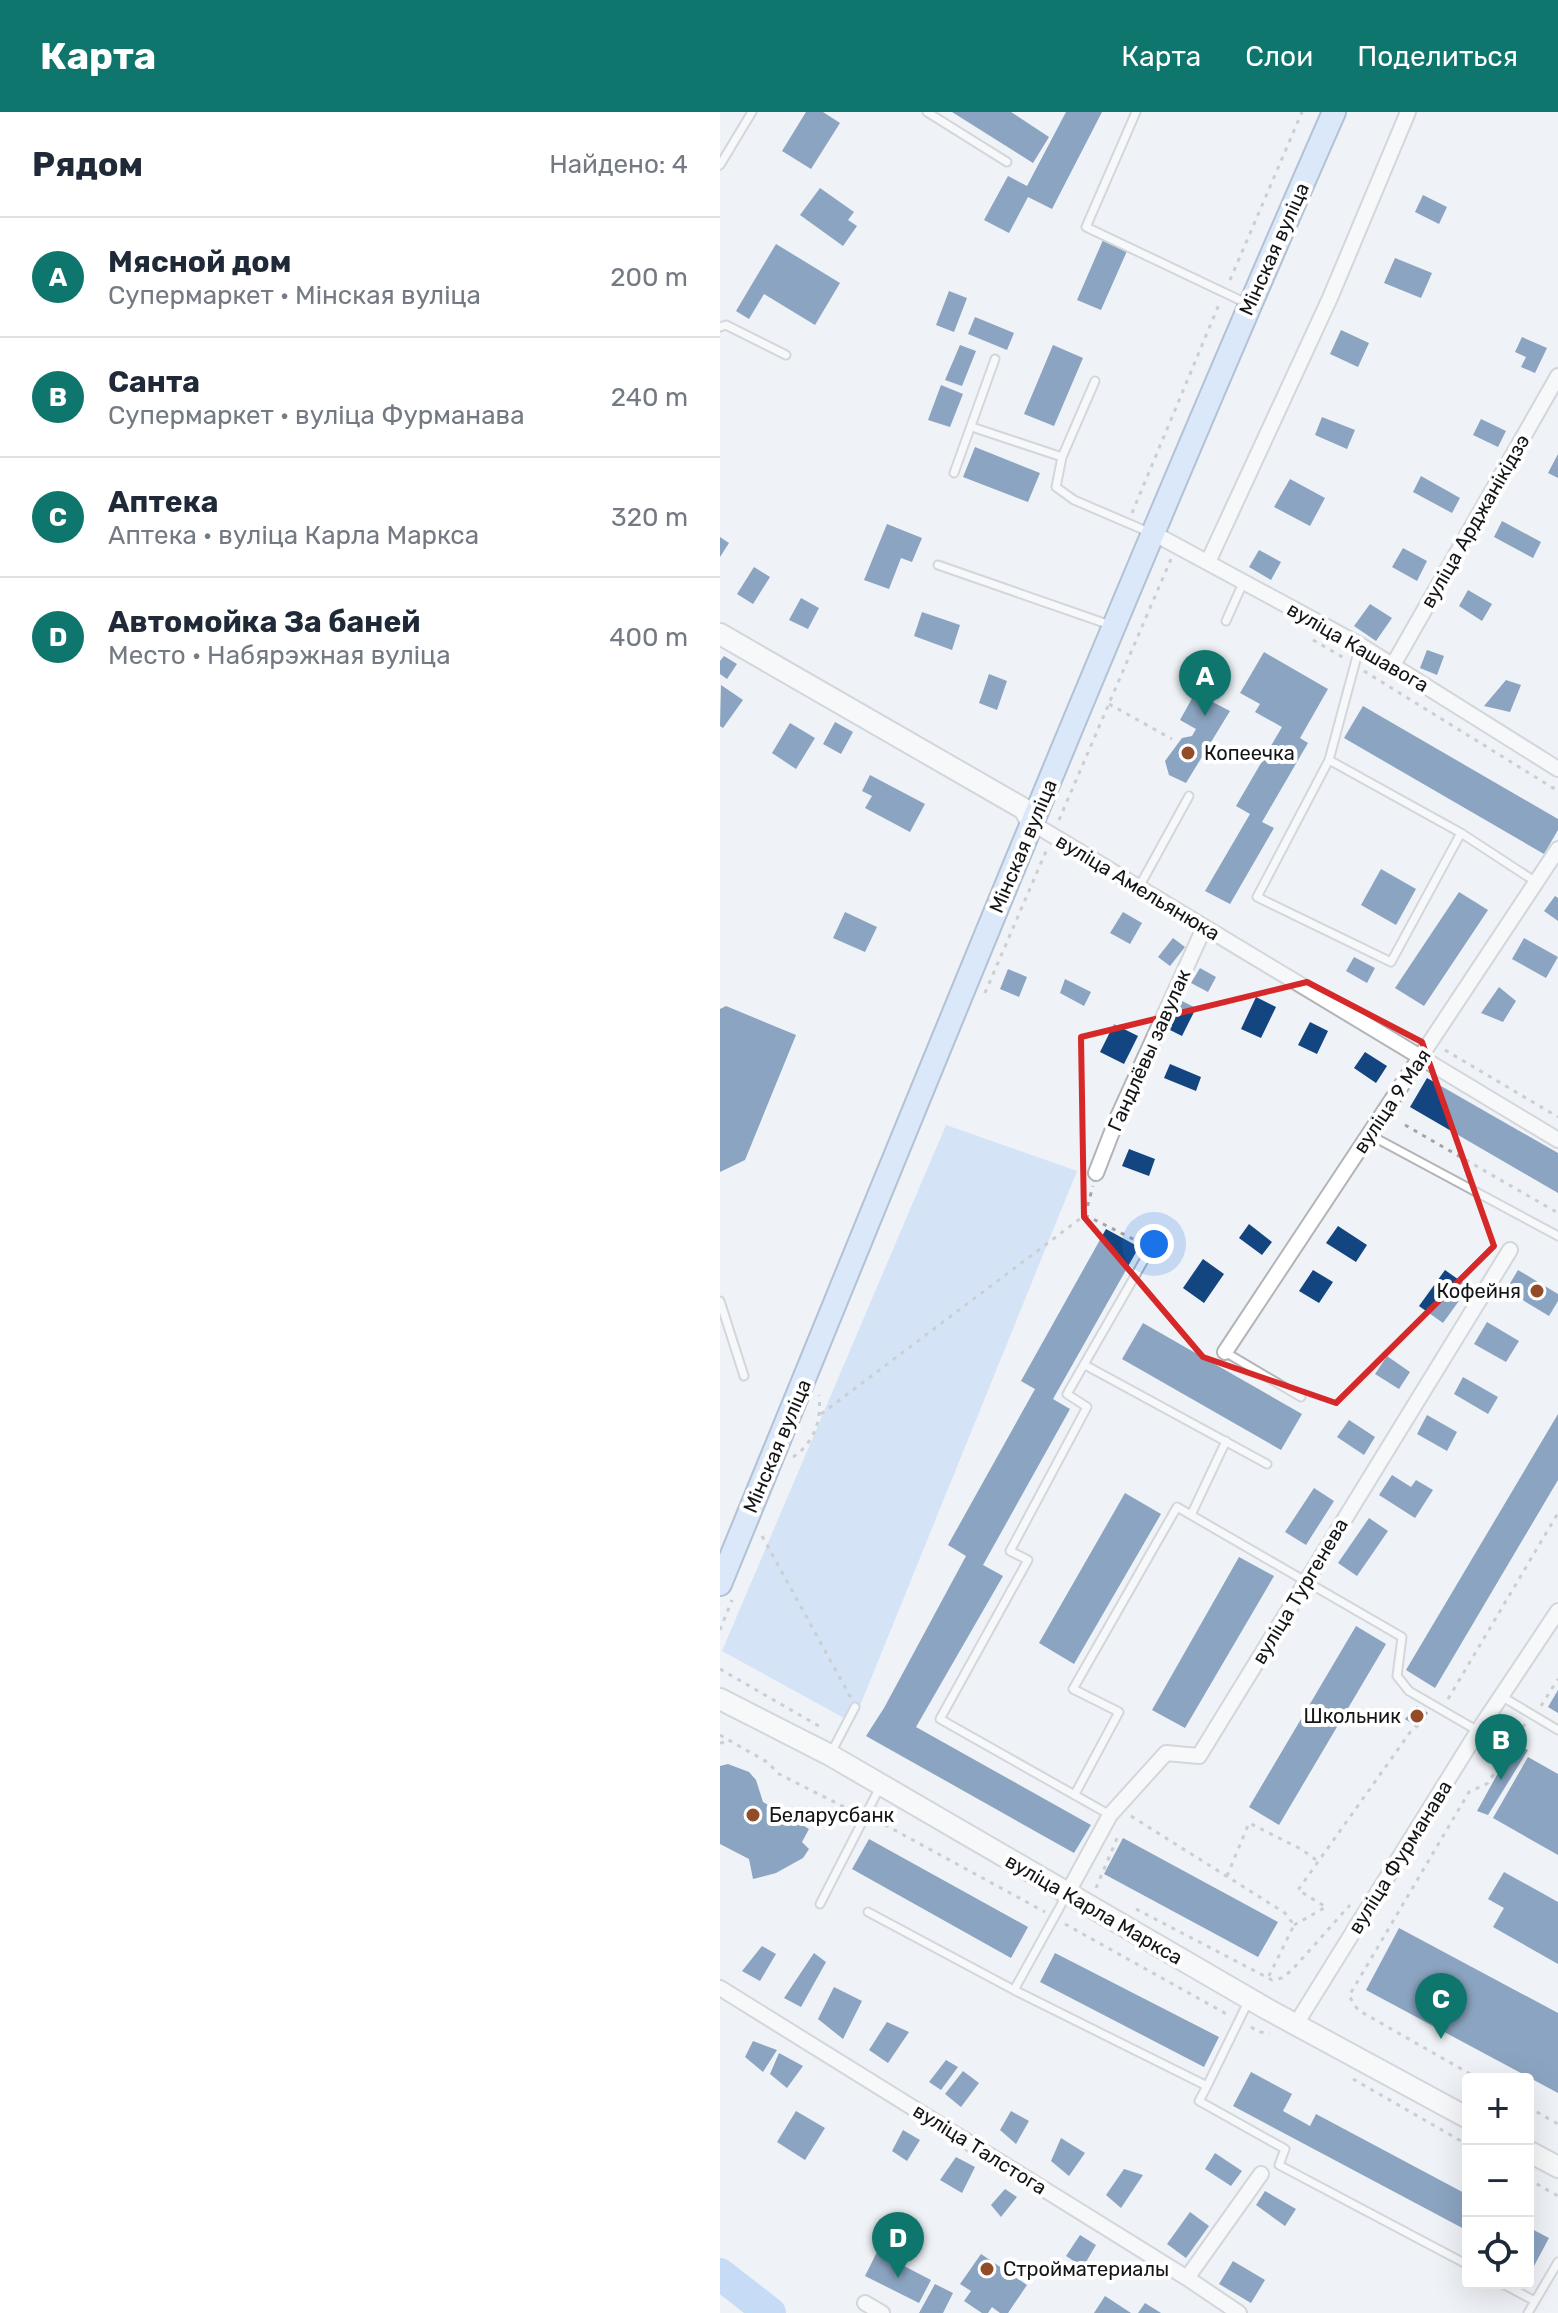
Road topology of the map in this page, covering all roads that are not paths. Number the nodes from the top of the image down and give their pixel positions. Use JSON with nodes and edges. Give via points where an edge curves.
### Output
{"nodes":[{"id":1,"x":752,"y":112,"type":"edge"},
{"id":2,"x":927,"y":112,"type":"edge"},
{"id":3,"x":1136,"y":112,"type":"edge"},
{"id":4,"x":1334,"y":112,"type":"edge"},
{"id":5,"x":1408,"y":112,"type":"edge"},
{"id":6,"x":1007,"y":162,"type":"dead end"},
{"id":7,"x":720,"y":165,"type":"edge"},
{"id":8,"x":1249,"y":305,"type":"junction"},
{"id":9,"x":720,"y":327,"type":"edge"},
{"id":10,"x":786,"y":355,"type":"dead end"},
{"id":11,"x":995,"y":359,"type":"dead end"},
{"id":12,"x":1558,"y":376,"type":"edge"},
{"id":13,"x":1095,"y":381,"type":"dead end"},
{"id":14,"x":972,"y":427,"type":"junction"},
{"id":15,"x":1062,"y":457,"type":"junction"},
{"id":16,"x":954,"y":473,"type":"dead end"},
{"id":17,"x":1153,"y":533,"type":"junction"},
{"id":18,"x":1208,"y":562,"type":"junction"},
{"id":19,"x":938,"y":565,"type":"dead end"},
{"id":20,"x":1243,"y":583,"type":"junction"},
{"id":21,"x":1226,"y":621,"type":"dead end"},
{"id":22,"x":1115,"y":627,"type":"junction"},
{"id":23,"x":720,"y":634,"type":"edge"},
{"id":24,"x":1360,"y":645,"type":"junction"},
{"id":25,"x":1393,"y":665,"type":"junction"},
{"id":26,"x":1329,"y":760,"type":"junction"},
{"id":27,"x":1558,"y":769,"type":"edge"},
{"id":28,"x":1189,"y":796,"type":"dead end"},
{"id":29,"x":1032,"y":823,"type":"junction"},
{"id":30,"x":1461,"y":833,"type":"junction"},
{"id":31,"x":1558,"y":849,"type":"edge"},
{"id":32,"x":1536,"y":882,"type":"junction"},
{"id":33,"x":1139,"y":887,"type":"junction"},
{"id":34,"x":1204,"y":928,"type":"junction"},
{"id":35,"x":1421,"y":1057,"type":"junction"},
{"id":36,"x":1370,"y":1135,"type":"junction"},
{"id":37,"x":1558,"y":1140,"type":"edge"},
{"id":38,"x":1096,"y":1173,"type":"road end"},
{"id":39,"x":1558,"y":1236,"type":"edge"},
{"id":40,"x":1151,"y":1248,"type":"road end"},
{"id":41,"x":1510,"y":1250,"type":"dead end"},
{"id":42,"x":720,"y":1301,"type":"edge"},
{"id":43,"x":1225,"y":1352,"type":"joint"},
{"id":44,"x":1085,"y":1365,"type":"junction"},
{"id":45,"x":744,"y":1376,"type":"dead end"},
{"id":46,"x":1301,"y":1397,"type":"dead end"},
{"id":47,"x":1226,"y":1441,"type":"junction"},
{"id":48,"x":1267,"y":1464,"type":"dead end"},
{"id":49,"x":1191,"y":1515,"type":"junction"},
{"id":50,"x":1305,"y":1581,"type":"junction"},
{"id":51,"x":729,"y":1586,"type":"edge"},
{"id":52,"x":1558,"y":1611,"type":"edge"},
{"id":53,"x":1501,"y":1696,"type":"junction"},
{"id":54,"x":720,"y":1699,"type":"edge"},
{"id":55,"x":855,"y":1707,"type":"road end"},
{"id":56,"x":1558,"y":1730,"type":"edge"},
{"id":57,"x":1478,"y":1731,"type":"junction"},
{"id":58,"x":834,"y":1747,"type":"junction"},
{"id":59,"x":881,"y":1785,"type":"junction"},
{"id":60,"x":1075,"y":1794,"type":"junction"},
{"id":61,"x":1110,"y":1815,"type":"junction"},
{"id":62,"x":1072,"y":1886,"type":"junction"},
{"id":63,"x":820,"y":1904,"type":"dead end"},
{"id":64,"x":868,"y":1912,"type":"dead end"},
{"id":65,"x":720,"y":1988,"type":"edge"},
{"id":66,"x":1014,"y":1990,"type":"junction"},
{"id":67,"x":1249,"y":1999,"type":"junction"},
{"id":68,"x":1296,"y":2024,"type":"junction"},
{"id":69,"x":1207,"y":2086,"type":"junction"},
{"id":70,"x":1462,"y":2115,"type":"edge"},
{"id":71,"x":1534,"y":2154,"type":"edge"},
{"id":72,"x":1558,"y":2167,"type":"edge"},
{"id":73,"x":1261,"y":2174,"type":"dead end"},
{"id":74,"x":1462,"y":2262,"type":"edge"},
{"id":75,"x":1557,"y":2267,"type":"edge"},
{"id":76,"x":1187,"y":2278,"type":"junction"},
{"id":77,"x":1512,"y":2289,"type":"edge"},
{"id":78,"x":1535,"y":2301,"type":"junction"},
{"id":79,"x":865,"y":2303,"type":"dead end"},
{"id":80,"x":882,"y":2313,"type":"edge"},
{"id":81,"x":1239,"y":2313,"type":"edge"},
{"id":82,"x":1528,"y":2313,"type":"edge"}],
"edges":[{"from":1,"to":7,"type":"lane"},
{"from":2,"to":6,"type":"lane"},
{"from":3,"to":8,"type":"lane","via":[[1086,227]]},
{"from":4,"to":8,"type":"main road","name":"Мінская вуліца"},
{"from":5,"to":18,"type":"street","via":[[1330,298]]},
{"from":8,"to":17,"type":"main road","name":"Мінская вуліца"},
{"from":9,"to":10,"type":"lane","via":[[726,325]]},
{"from":11,"to":14,"type":"lane"},
{"from":12,"to":25,"type":"street","name":"вуліца Арджанікідзэ"},
{"from":13,"to":15,"type":"lane"},
{"from":14,"to":15,"type":"lane"},
{"from":14,"to":16,"type":"lane"},
{"from":15,"to":17,"type":"lane","via":[[1056,487],[1074,500]]},
{"from":17,"to":18,"type":"street","name":"вуліца Кашавога"},
{"from":17,"to":22,"type":"main road","name":"Мінская вуліца"},
{"from":18,"to":20,"type":"street","name":"вуліца Кашавога"},
{"from":19,"to":22,"type":"lane"},
{"from":20,"to":21,"type":"lane"},
{"from":20,"to":24,"type":"street","name":"вуліца Кашавога"},
{"from":22,"to":29,"type":"main road","name":"Мінская вуліца"},
{"from":23,"to":29,"type":"main road","name":"вуліца Амельянюка","via":[[1024,809]]},
{"from":24,"to":25,"type":"street","name":"вуліца Кашавога"},
{"from":24,"to":26,"type":"lane","via":[[1350,666]]},
{"from":25,"to":27,"type":"street","name":"вуліца Кашавога"},
{"from":26,"to":30,"type":"lane"},
{"from":26,"to":30,"type":"lane","via":[[1257,897],[1391,962]]},
{"from":28,"to":33,"type":"lane"},
{"from":29,"to":33,"type":"street","name":"вуліца Амельянюка"},
{"from":29,"to":51,"type":"main road","name":"Мінская вуліца"},
{"from":30,"to":32,"type":"lane"},
{"from":31,"to":32,"type":"street","name":"вуліца 9 Мая"},
{"from":32,"to":35,"type":"street","name":"вуліца 9 Мая"},
{"from":33,"to":34,"type":"street","name":"вуліца Амельянюка"},
{"from":34,"to":35,"type":"street","name":"вуліца Амельянюка"},
{"from":34,"to":38,"type":"street","name":"Гандлёвы завулак"},
{"from":35,"to":36,"type":"street","name":"вуліца 9 Мая"},
{"from":35,"to":37,"type":"street","name":"вуліца Амельянюка"},
{"from":36,"to":39,"type":"lane"},
{"from":36,"to":43,"type":"street","name":"вуліца 9 Мая"},
{"from":40,"to":44,"type":"lane"},
{"from":41,"to":50,"type":"street","name":"вуліца Тургенева"},
{"from":42,"to":45,"type":"lane"},
{"from":43,"to":46,"type":"lane"},
{"from":44,"to":47,"type":"lane"},
{"from":44,"to":60,"type":"lane","via":[[1067,1394],[1087,1407],[1010,1551],[1028,1560],[940,1719]]},
{"from":47,"to":48,"type":"lane"},
{"from":47,"to":49,"type":"lane"},
{"from":49,"to":50,"type":"lane"},
{"from":49,"to":60,"type":"lane","via":[[1177,1507],[1073,1689],[1119,1712]]},
{"from":50,"to":57,"type":"lane","via":[[1402,1637],[1397,1676],[1409,1691]]},
{"from":50,"to":61,"type":"street","name":"вуліца Тургенева","via":[[1199,1756],[1166,1753]]},
{"from":52,"to":53,"type":"street","name":"вуліца Фурманава"},
{"from":53,"to":56,"type":"lane"},
{"from":53,"to":57,"type":"street","name":"вуліца Фурманава"},
{"from":54,"to":58,"type":"main road","name":"вуліца Карла Маркса"},
{"from":55,"to":58,"type":"lane"},
{"from":57,"to":68,"type":"street","name":"вуліца Фурманава"},
{"from":58,"to":59,"type":"main road","name":"вуліца Карла Маркса"},
{"from":59,"to":62,"type":"main road","name":"вуліца Карла Маркса"},
{"from":59,"to":63,"type":"lane"},
{"from":60,"to":61,"type":"lane"},
{"from":61,"to":62,"type":"street","name":"вуліца Тургенева"},
{"from":62,"to":66,"type":"lane"},
{"from":62,"to":67,"type":"main road","name":"вуліца Карла Маркса"},
{"from":64,"to":66,"type":"lane"},
{"from":65,"to":76,"type":"street","name":"вуліца Талстога"},
{"from":66,"to":69,"type":"lane"},
{"from":67,"to":68,"type":"main road","name":"вуліца Карла Маркса"},
{"from":67,"to":69,"type":"lane"},
{"from":68,"to":70,"type":"main road","name":"вуліца Карла Маркса"},
{"from":69,"to":74,"type":"lane","via":[[1199,2101],[1285,2149],[1279,2165]]},
{"from":71,"to":72,"type":"main road"},
{"from":73,"to":76,"type":"street"},
{"from":75,"to":78,"type":"lane"},
{"from":76,"to":81,"type":"street","name":"вуліца Талстога"},
{"from":77,"to":78,"type":"lane"},
{"from":78,"to":82,"type":"lane"},
{"from":79,"to":80,"type":"street"}]}
